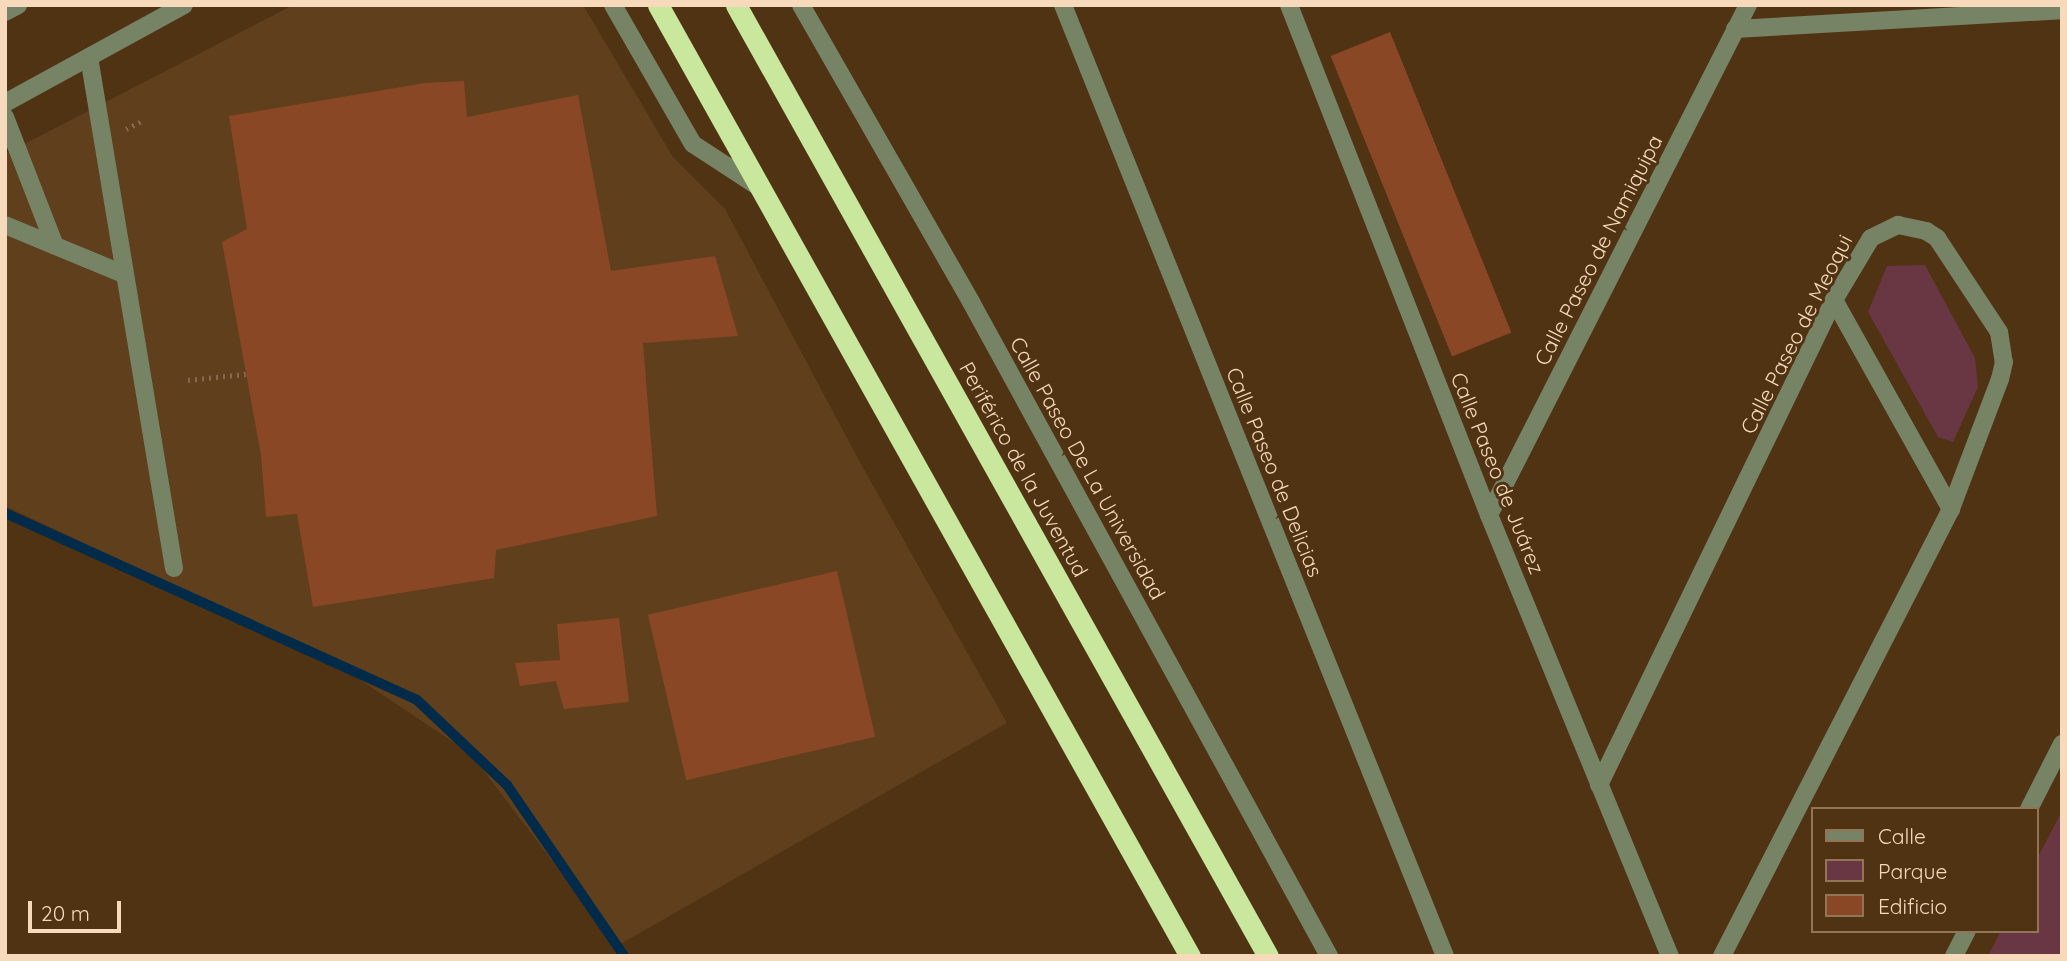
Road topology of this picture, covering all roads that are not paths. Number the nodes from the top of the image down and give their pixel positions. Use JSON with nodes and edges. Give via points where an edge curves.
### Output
{"nodes":[{"id":1,"x":18,"y":5,"type":"edge"},
{"id":2,"x":184,"y":5,"type":"edge"},
{"id":3,"x":613,"y":5,"type":"edge"},
{"id":4,"x":658,"y":5,"type":"edge"},
{"id":5,"x":736,"y":5,"type":"edge"},
{"id":6,"x":801,"y":5,"type":"edge"},
{"id":7,"x":1063,"y":5,"type":"edge"},
{"id":8,"x":1289,"y":5,"type":"edge"},
{"id":9,"x":1748,"y":5,"type":"edge"},
{"id":10,"x":2060,"y":10,"type":"edge"},
{"id":11,"x":5,"y":12,"type":"edge"},
{"id":12,"x":1735,"y":29,"type":"junction"},
{"id":13,"x":89,"y":57,"type":"junction"},
{"id":14,"x":5,"y":103,"type":"edge"},
{"id":15,"x":5,"y":117,"type":"edge"},
{"id":16,"x":759,"y":187,"type":"junction"},
{"id":17,"x":5,"y":225,"type":"edge"},
{"id":18,"x":55,"y":246,"type":"junction"},
{"id":19,"x":121,"y":273,"type":"junction"},
{"id":20,"x":1834,"y":300,"type":"junction"},
{"id":21,"x":1951,"y":509,"type":"junction"},
{"id":22,"x":1489,"y":515,"type":"junction"},
{"id":23,"x":174,"y":568,"type":"dead end"},
{"id":24,"x":2062,"y":744,"type":"edge"},
{"id":25,"x":1599,"y":785,"type":"junction"},
{"id":26,"x":2030,"y":807,"type":"edge"},
{"id":27,"x":1966,"y":933,"type":"edge"},
{"id":28,"x":1190,"y":956,"type":"edge"},
{"id":29,"x":1268,"y":956,"type":"edge"},
{"id":30,"x":1329,"y":956,"type":"edge"},
{"id":31,"x":1445,"y":956,"type":"edge"},
{"id":32,"x":1670,"y":956,"type":"edge"},
{"id":33,"x":1722,"y":956,"type":"edge"},
{"id":34,"x":1954,"y":956,"type":"edge"}],
"edges":[{"from":1,"to":11,"type":"street"},
{"from":2,"to":13,"type":"street"},
{"from":3,"to":16,"type":"street","via":[[693,144]]},
{"from":4,"to":16,"type":"highway"},
{"from":5,"to":29,"type":"highway","name":"Periférico de la Juventud"},
{"from":6,"to":30,"type":"street","name":"Calle Paseo De La Universidad","via":[[971,302]]},
{"from":7,"to":31,"type":"street","name":"Calle Paseo de Delicias"},
{"from":8,"to":22,"type":"street","name":"Calle Paseo de Juárez"},
{"from":9,"to":12,"type":"street","name":"Calle Paseo de Namiquipa"},
{"from":10,"to":12,"type":"street"},
{"from":12,"to":22,"type":"street","name":"Calle Paseo de Namiquipa"},
{"from":13,"to":14,"type":"street"},
{"from":13,"to":19,"type":"street"},
{"from":15,"to":18,"type":"street"},
{"from":16,"to":28,"type":"highway"},
{"from":17,"to":18,"type":"street"},
{"from":18,"to":19,"type":"street"},
{"from":19,"to":23,"type":"street"},
{"from":20,"to":21,"type":"street"},
{"from":20,"to":21,"type":"street","name":"Calle Paseo de Meoqui","via":[[1871,238],[1883,229],[1912,226],[1937,238],[1999,332],[2004,362],[2000,379]]},
{"from":20,"to":25,"type":"street","name":"Calle Paseo de Meoqui"},
{"from":21,"to":33,"type":"street","name":"Calle Paseo de Meoqui"},
{"from":22,"to":25,"type":"street","name":"Calle Paseo de Juárez"},
{"from":24,"to":26,"type":"street"},
{"from":25,"to":32,"type":"street","name":"Calle Paseo de Juárez"},
{"from":27,"to":34,"type":"street"}]}
